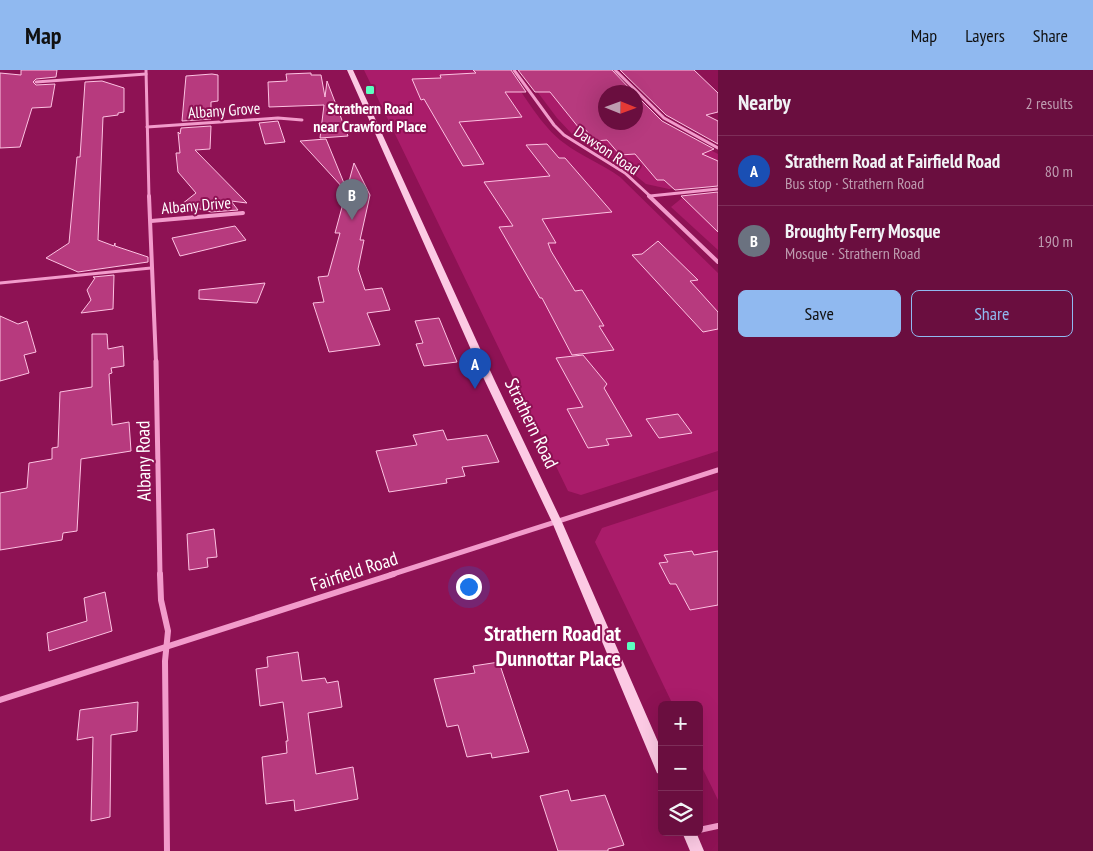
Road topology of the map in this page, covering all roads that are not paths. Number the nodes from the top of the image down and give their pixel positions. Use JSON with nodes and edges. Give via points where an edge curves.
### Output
{"nodes":[{"id":1,"x":350,"y":70,"type":"edge"},
{"id":2,"x":514,"y":70,"type":"edge"},
{"id":3,"x":615,"y":70,"type":"edge"},
{"id":4,"x":146,"y":72,"type":"edge"},
{"id":5,"x":36,"y":82,"type":"dead end"},
{"id":6,"x":302,"y":120,"type":"dead end"},
{"id":7,"x":147,"y":127,"type":"junction"},
{"id":8,"x":718,"y":148,"type":"edge"},
{"id":9,"x":718,"y":188,"type":"edge"},
{"id":10,"x":650,"y":196,"type":"junction"},
{"id":11,"x":244,"y":213,"type":"dead end"},
{"id":12,"x":151,"y":221,"type":"junction"},
{"id":13,"x":718,"y":262,"type":"edge"},
{"id":14,"x":151,"y":268,"type":"junction"},
{"id":15,"x":0,"y":283,"type":"edge"},
{"id":16,"x":718,"y":470,"type":"edge"},
{"id":17,"x":557,"y":522,"type":"junction"},
{"id":18,"x":167,"y":646,"type":"junction"},
{"id":19,"x":0,"y":700,"type":"edge"},
{"id":20,"x":658,"y":759,"type":"edge"},
{"id":21,"x":718,"y":826,"type":"edge"},
{"id":22,"x":703,"y":829,"type":"edge"},
{"id":23,"x":691,"y":836,"type":"edge"},
{"id":24,"x":167,"y":851,"type":"edge"},
{"id":25,"x":697,"y":851,"type":"edge"}],
"edges":[{"from":1,"to":17,"type":"street","name":"Strathern Road","via":[[489,380]]},
{"from":2,"to":10,"type":"street","name":"Dawson Road","via":[[564,135],[625,173]]},
{"from":3,"to":8,"type":"street","via":[[664,118]]},
{"from":4,"to":5,"type":"street"},
{"from":4,"to":7,"type":"street","name":"Albany Road"},
{"from":6,"to":7,"type":"street","name":"Albany Grove","via":[[278,118]]},
{"from":7,"to":12,"type":"street","name":"Albany Road"},
{"from":9,"to":10,"type":"street"},
{"from":10,"to":13,"type":"street","name":"Dawson Road"},
{"from":11,"to":12,"type":"street","name":"Albany Drive"},
{"from":12,"to":14,"type":"street","name":"Albany Road"},
{"from":14,"to":15,"type":"lane"},
{"from":14,"to":18,"type":"street","name":"Albany Road","via":[[161,600],[168,630]]},
{"from":16,"to":17,"type":"street","name":"Fairfield Road"},
{"from":17,"to":18,"type":"street","name":"Fairfield Road"},
{"from":17,"to":20,"type":"street","name":"Strathern Road"},
{"from":18,"to":19,"type":"street","name":"Fairfield Road"},
{"from":18,"to":24,"type":"street","name":"Albany Road"},
{"from":21,"to":22,"type":"street"},
{"from":23,"to":25,"type":"street"}]}
